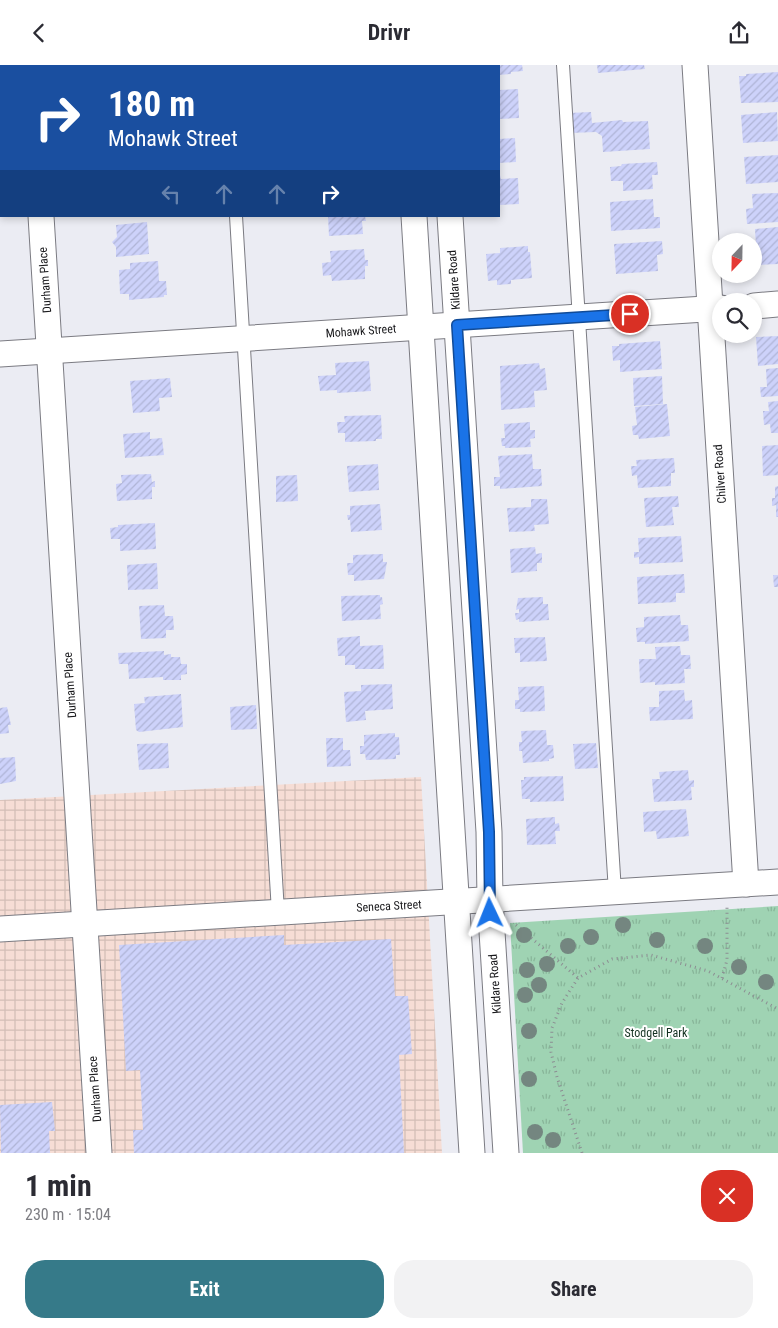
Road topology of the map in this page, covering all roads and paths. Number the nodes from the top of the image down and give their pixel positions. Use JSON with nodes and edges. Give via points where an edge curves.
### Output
{"nodes":[{"id":1,"x":563,"y":65,"type":"edge"},
{"id":2,"x":695,"y":65,"type":"edge"},
{"id":3,"x":41,"y":217,"type":"edge"},
{"id":4,"x":236,"y":217,"type":"edge"},
{"id":5,"x":414,"y":217,"type":"edge"},
{"id":6,"x":450,"y":217,"type":"edge"},
{"id":7,"x":714,"y":293,"type":"edge"},
{"id":8,"x":778,"y":305,"type":"edge"},
{"id":9,"x":762,"y":306,"type":"edge"},
{"id":10,"x":712,"y":309,"type":"edge"},
{"id":11,"x":579,"y":317,"type":"junction"},
{"id":12,"x":457,"y":325,"type":"junction"},
{"id":13,"x":420,"y":327,"type":"junction"},
{"id":14,"x":244,"y":338,"type":"junction"},
{"id":15,"x":717,"y":343,"type":"edge"},
{"id":16,"x":49,"y":351,"type":"junction"},
{"id":17,"x":0,"y":354,"type":"edge"},
{"id":18,"x":778,"y":882,"type":"edge"},
{"id":19,"x":746,"y":884,"type":"junction"},
{"id":20,"x":615,"y":892,"type":"junction"},
{"id":21,"x":490,"y":900,"type":"junction"},
{"id":22,"x":455,"y":902,"type":"junction"},
{"id":23,"x":727,"y":904,"type":"dead end"},
{"id":24,"x":278,"y":912,"type":"junction"},
{"id":25,"x":511,"y":921,"type":"dead end"},
{"id":26,"x":84,"y":924,"type":"junction"},
{"id":27,"x":0,"y":929,"type":"edge"},
{"id":28,"x":578,"y":978,"type":"junction"},
{"id":29,"x":722,"y":978,"type":"junction"},
{"id":30,"x":778,"y":1009,"type":"edge"},
{"id":31,"x":98,"y":1153,"type":"edge"},
{"id":32,"x":472,"y":1153,"type":"edge"},
{"id":33,"x":506,"y":1153,"type":"edge"},
{"id":34,"x":582,"y":1153,"type":"edge"}],
"edges":[{"from":1,"to":11,"type":"lane"},
{"from":2,"to":7,"type":"street","name":"Chilver Road"},
{"from":3,"to":16,"type":"street","name":"Durham Place"},
{"from":4,"to":14,"type":"lane"},
{"from":5,"to":13,"type":"street"},
{"from":6,"to":12,"type":"street","name":"Kildare Road"},
{"from":8,"to":9,"type":"street"},
{"from":10,"to":11,"type":"street","name":"Mohawk Street"},
{"from":11,"to":12,"type":"street","name":"Mohawk Street"},
{"from":11,"to":20,"type":"lane"},
{"from":12,"to":13,"type":"street","name":"Mohawk Street"},
{"from":12,"to":21,"type":"street","name":"Kildare Road","via":[[489,832]]},
{"from":13,"to":14,"type":"street","name":"Mohawk Street"},
{"from":13,"to":22,"type":"street"},
{"from":14,"to":16,"type":"street","name":"Mohawk Street"},
{"from":14,"to":24,"type":"lane"},
{"from":15,"to":19,"type":"street","name":"Chilver Road"},
{"from":16,"to":17,"type":"street","name":"Mohawk Street"},
{"from":16,"to":26,"type":"street","name":"Durham Place"},
{"from":18,"to":19,"type":"street","name":"Seneca Street"},
{"from":19,"to":20,"type":"street","name":"Seneca Street"},
{"from":20,"to":21,"type":"street","name":"Seneca Street"},
{"from":21,"to":22,"type":"street","name":"Seneca Street"},
{"from":21,"to":33,"type":"street","name":"Kildare Road"},
{"from":22,"to":24,"type":"street","name":"Seneca Street"},
{"from":22,"to":32,"type":"street"},
{"from":23,"to":29,"type":"path","via":[[727,960]]},
{"from":24,"to":26,"type":"street","name":"Seneca Street"},
{"from":25,"to":28,"type":"path"},
{"from":26,"to":27,"type":"street","name":"Seneca Street"},
{"from":26,"to":31,"type":"street","name":"Durham Place"},
{"from":28,"to":29,"type":"path","via":[[612,959],[651,955]]},
{"from":28,"to":34,"type":"path","via":[[562,1003],[552,1028],[551,1052]]},
{"from":29,"to":30,"type":"path"}]}
